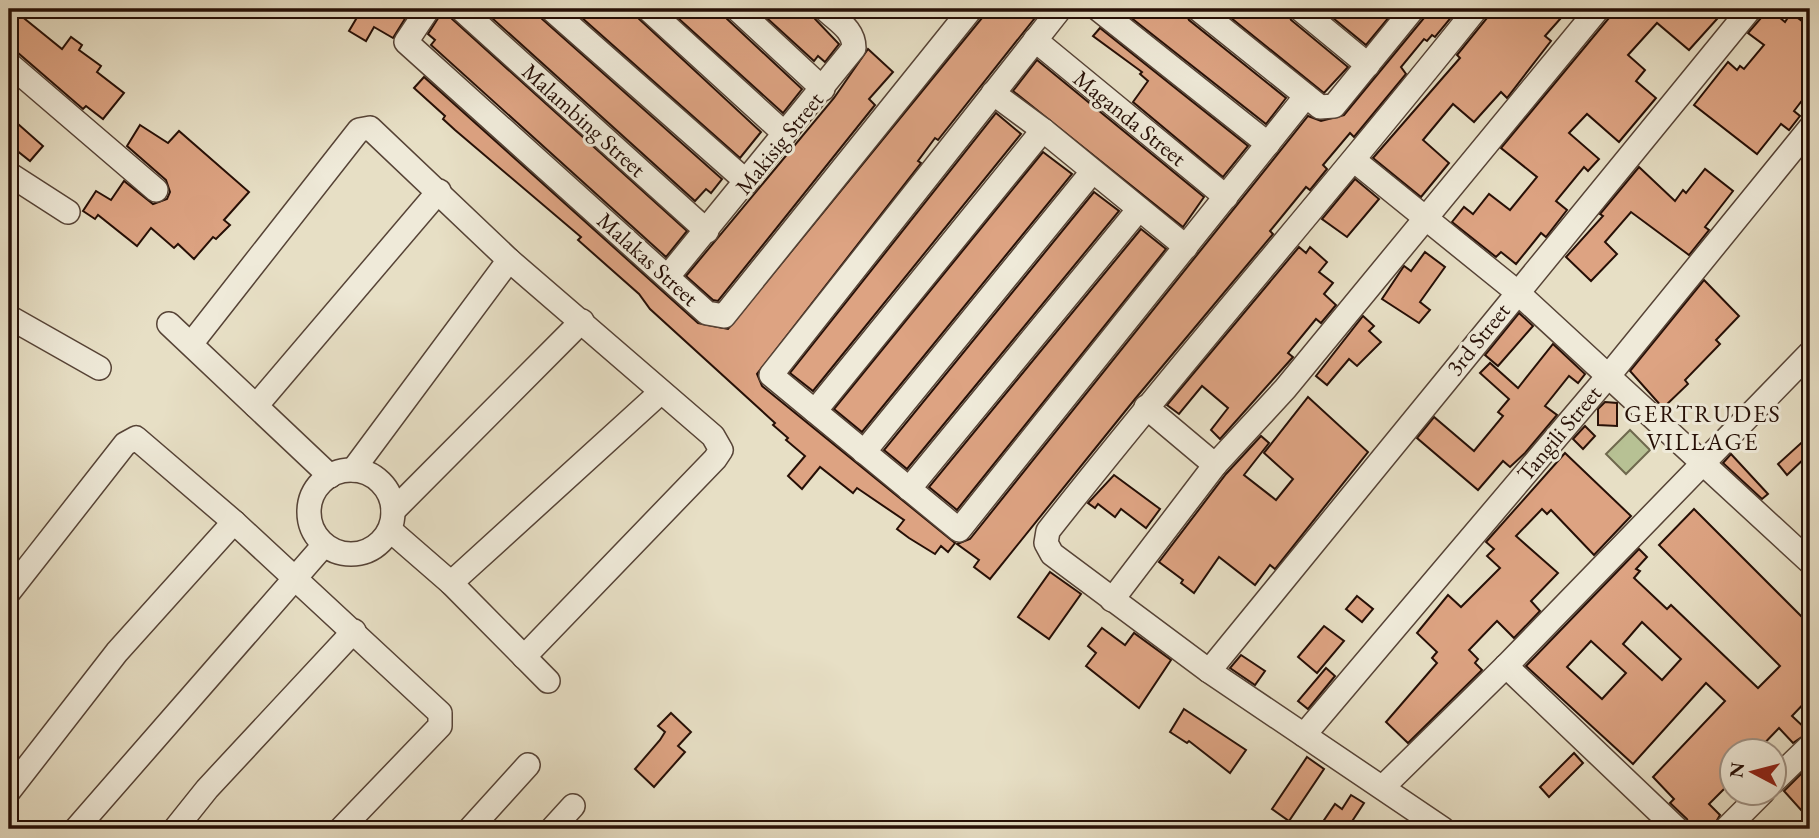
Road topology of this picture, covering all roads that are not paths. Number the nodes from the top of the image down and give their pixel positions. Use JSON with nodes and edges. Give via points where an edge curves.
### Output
{"nodes":[{"id":1,"x":428,"y":9,"type":"edge"},
{"id":2,"x":461,"y":9,"type":"edge"},
{"id":3,"x":551,"y":9,"type":"edge"},
{"id":4,"x":648,"y":9,"type":"edge"},
{"id":5,"x":737,"y":9,"type":"edge"},
{"id":6,"x":971,"y":9,"type":"edge"},
{"id":7,"x":1060,"y":9,"type":"edge"},
{"id":8,"x":1097,"y":9,"type":"edge"},
{"id":9,"x":1198,"y":9,"type":"edge"},
{"id":10,"x":1300,"y":9,"type":"edge"},
{"id":11,"x":1476,"y":9,"type":"edge"},
{"id":12,"x":1598,"y":9,"type":"edge"},
{"id":13,"x":1750,"y":9,"type":"edge"},
{"id":14,"x":831,"y":11,"type":"edge"},
{"id":15,"x":1405,"y":11,"type":"edge"},
{"id":16,"x":1035,"y":40,"type":"junction"},
{"id":17,"x":9,"y":64,"type":"edge"},
{"id":18,"x":1368,"y":65,"type":"junction"},
{"id":19,"x":823,"y":89,"type":"junction"},
{"id":20,"x":993,"y":93,"type":"junction"},
{"id":21,"x":1306,"y":96,"type":"junction"},
{"id":22,"x":1810,"y":128,"type":"edge"},
{"id":23,"x":1043,"y":130,"type":"junction"},
{"id":24,"x":785,"y":134,"type":"junction"},
{"id":25,"x":1268,"y":144,"type":"junction"},
{"id":26,"x":1355,"y":161,"type":"junction"},
{"id":27,"x":1092,"y":172,"type":"junction"},
{"id":28,"x":9,"y":174,"type":"edge"},
{"id":29,"x":747,"y":182,"type":"junction"},
{"id":30,"x":156,"y":190,"type":"dead end"},
{"id":31,"x":439,"y":191,"type":"junction"},
{"id":32,"x":1226,"y":197,"type":"junction"},
{"id":33,"x":1139,"y":209,"type":"junction"},
{"id":34,"x":68,"y":212,"type":"dead end"},
{"id":35,"x":1424,"y":219,"type":"junction"},
{"id":36,"x":707,"y":231,"type":"junction"},
{"id":37,"x":1186,"y":247,"type":"junction"},
{"id":38,"x":509,"y":260,"type":"junction"},
{"id":39,"x":669,"y":275,"type":"junction"},
{"id":40,"x":1517,"y":292,"type":"junction"},
{"id":41,"x":9,"y":317,"type":"edge"},
{"id":42,"x":582,"y":321,"type":"junction"},
{"id":43,"x":169,"y":324,"type":"dead end"},
{"id":44,"x":191,"y":345,"type":"junction"},
{"id":45,"x":1810,"y":353,"type":"edge"},
{"id":46,"x":99,"y":368,"type":"dead end"},
{"id":47,"x":1609,"y":374,"type":"junction"},
{"id":48,"x":661,"y":392,"type":"junction"},
{"id":49,"x":256,"y":407,"type":"junction"},
{"id":50,"x":1146,"y":407,"type":"junction"},
{"id":51,"x":815,"y":411,"type":"junction"},
{"id":52,"x":864,"y":452,"type":"junction"},
{"id":53,"x":1702,"y":463,"type":"junction"},
{"id":54,"x":1215,"y":465,"type":"junction"},
{"id":55,"x":353,"y":470,"type":"junction"},
{"id":56,"x":330,"y":476,"type":"junction"},
{"id":57,"x":909,"y":489,"type":"junction"},
{"id":58,"x":391,"y":520,"type":"junction"},
{"id":59,"x":234,"y":522,"type":"junction"},
{"id":60,"x":324,"y":545,"type":"junction"},
{"id":61,"x":1810,"y":561,"type":"edge"},
{"id":62,"x":294,"y":579,"type":"junction"},
{"id":63,"x":451,"y":583,"type":"junction"},
{"id":64,"x":9,"y":593,"type":"edge"},
{"id":65,"x":1112,"y":600,"type":"junction"},
{"id":66,"x":354,"y":631,"type":"junction"},
{"id":67,"x":524,"y":657,"type":"junction"},
{"id":68,"x":1506,"y":666,"type":"junction"},
{"id":69,"x":1209,"y":671,"type":"junction"},
{"id":70,"x":548,"y":681,"type":"dead end"},
{"id":71,"x":1304,"y":735,"type":"junction"},
{"id":72,"x":1810,"y":746,"type":"edge"},
{"id":73,"x":528,"y":765,"type":"dead end"},
{"id":74,"x":1787,"y":768,"type":"edge"},
{"id":75,"x":1384,"y":786,"type":"junction"},
{"id":76,"x":9,"y":791,"type":"edge"},
{"id":77,"x":573,"y":806,"type":"dead end"},
{"id":78,"x":1750,"y":806,"type":"edge"},
{"id":79,"x":76,"y":829,"type":"edge"},
{"id":80,"x":175,"y":829,"type":"edge"},
{"id":81,"x":341,"y":829,"type":"edge"},
{"id":82,"x":470,"y":829,"type":"edge"},
{"id":83,"x":552,"y":829,"type":"edge"},
{"id":84,"x":1443,"y":829,"type":"edge"},
{"id":85,"x":1677,"y":829,"type":"edge"},
{"id":86,"x":1726,"y":829,"type":"edge"}],
"edges":[{"from":1,"to":39,"type":"street","name":"Malakas Street","via":[[406,43]]},
{"from":2,"to":36,"type":"street","name":"Malambing Street"},
{"from":3,"to":29,"type":"street"},
{"from":4,"to":24,"type":"street"},
{"from":5,"to":19,"type":"street"},
{"from":6,"to":39,"type":"street","name":"Malakas Street","via":[[724,316],[707,313]]},
{"from":7,"to":16,"type":"street"},
{"from":8,"to":25,"type":"street"},
{"from":9,"to":21,"type":"street"},
{"from":10,"to":18,"type":"street"},
{"from":11,"to":26,"type":"street"},
{"from":12,"to":35,"type":"street"},
{"from":13,"to":40,"type":"street","name":"3rd Street"},
{"from":14,"to":19,"type":"street","name":"Makisig Street","via":[[854,39],[854,48]]},
{"from":15,"to":18,"type":"street"},
{"from":16,"to":20,"type":"street"},
{"from":16,"to":32,"type":"street","name":"Maganda Street"},
{"from":17,"to":30,"type":"street"},
{"from":18,"to":21,"type":"street","via":[[1334,106],[1320,107]]},
{"from":19,"to":24,"type":"street","name":"Makisig Street"},
{"from":20,"to":23,"type":"street"},
{"from":20,"to":51,"type":"street","via":[[771,375]]},
{"from":21,"to":25,"type":"street"},
{"from":22,"to":47,"type":"street","name":"Tangili Street"},
{"from":23,"to":27,"type":"street"},
{"from":23,"to":51,"type":"street"},
{"from":24,"to":29,"type":"street","name":"Makisig Street"},
{"from":25,"to":32,"type":"street"},
{"from":26,"to":35,"type":"street"},
{"from":26,"to":50,"type":"street"},
{"from":27,"to":33,"type":"street"},
{"from":27,"to":52,"type":"street"},
{"from":28,"to":34,"type":"street"},
{"from":29,"to":36,"type":"street","name":"Makisig Street"},
{"from":31,"to":38,"type":"street"},
{"from":31,"to":44,"type":"street","via":[[379,134],[370,128],[359,130]]},
{"from":31,"to":49,"type":"street"},
{"from":32,"to":37,"type":"street"},
{"from":33,"to":37,"type":"street"},
{"from":33,"to":57,"type":"street"},
{"from":35,"to":40,"type":"street"},
{"from":35,"to":54,"type":"street","via":[[1285,389]]},
{"from":36,"to":39,"type":"street","name":"Makisig Street"},
{"from":37,"to":57,"type":"street","via":[[959,530]]},
{"from":38,"to":42,"type":"street"},
{"from":38,"to":55,"type":"street"},
{"from":40,"to":47,"type":"street"},
{"from":40,"to":69,"type":"street","name":"3rd Street"},
{"from":41,"to":46,"type":"street"},
{"from":42,"to":48,"type":"street"},
{"from":42,"to":58,"type":"street"},
{"from":43,"to":44,"type":"street"},
{"from":44,"to":49,"type":"street"},
{"from":45,"to":53,"type":"street"},
{"from":47,"to":53,"type":"street"},
{"from":47,"to":71,"type":"street","name":"Tangili Street"},
{"from":48,"to":63,"type":"street"},
{"from":48,"to":67,"type":"street","via":[[713,436],[720,450]]},
{"from":49,"to":56,"type":"street"},
{"from":50,"to":54,"type":"street"},
{"from":50,"to":65,"type":"street","via":[[1048,531],[1046,543],[1052,554]]},
{"from":51,"to":52,"type":"street"},
{"from":52,"to":57,"type":"street"},
{"from":53,"to":61,"type":"street"},
{"from":53,"to":68,"type":"street"},
{"from":54,"to":65,"type":"street"},
{"from":55,"to":56,"type":"street"},
{"from":55,"to":58,"type":"street","via":[[377,478],[391,499]]},
{"from":56,"to":60,"type":"street","via":[[319,484],[309,509],[310,523]]},
{"from":58,"to":60,"type":"street","via":[[373,549],[360,554],[335,552]]},
{"from":58,"to":63,"type":"street"},
{"from":59,"to":62,"type":"street"},
{"from":59,"to":64,"type":"street","via":[[136,438],[125,444]]},
{"from":59,"to":76,"type":"street","via":[[117,652]]},
{"from":60,"to":62,"type":"street"},
{"from":62,"to":66,"type":"street"},
{"from":62,"to":79,"type":"street"},
{"from":63,"to":67,"type":"street"},
{"from":65,"to":69,"type":"street"},
{"from":66,"to":80,"type":"street"},
{"from":66,"to":81,"type":"street","via":[[442,719]]},
{"from":67,"to":70,"type":"street"},
{"from":68,"to":75,"type":"street"},
{"from":68,"to":85,"type":"street"},
{"from":69,"to":71,"type":"street"},
{"from":71,"to":75,"type":"street"},
{"from":72,"to":74,"type":"street"},
{"from":73,"to":82,"type":"street"},
{"from":75,"to":84,"type":"street"},
{"from":77,"to":83,"type":"street"},
{"from":78,"to":86,"type":"street"}]}
